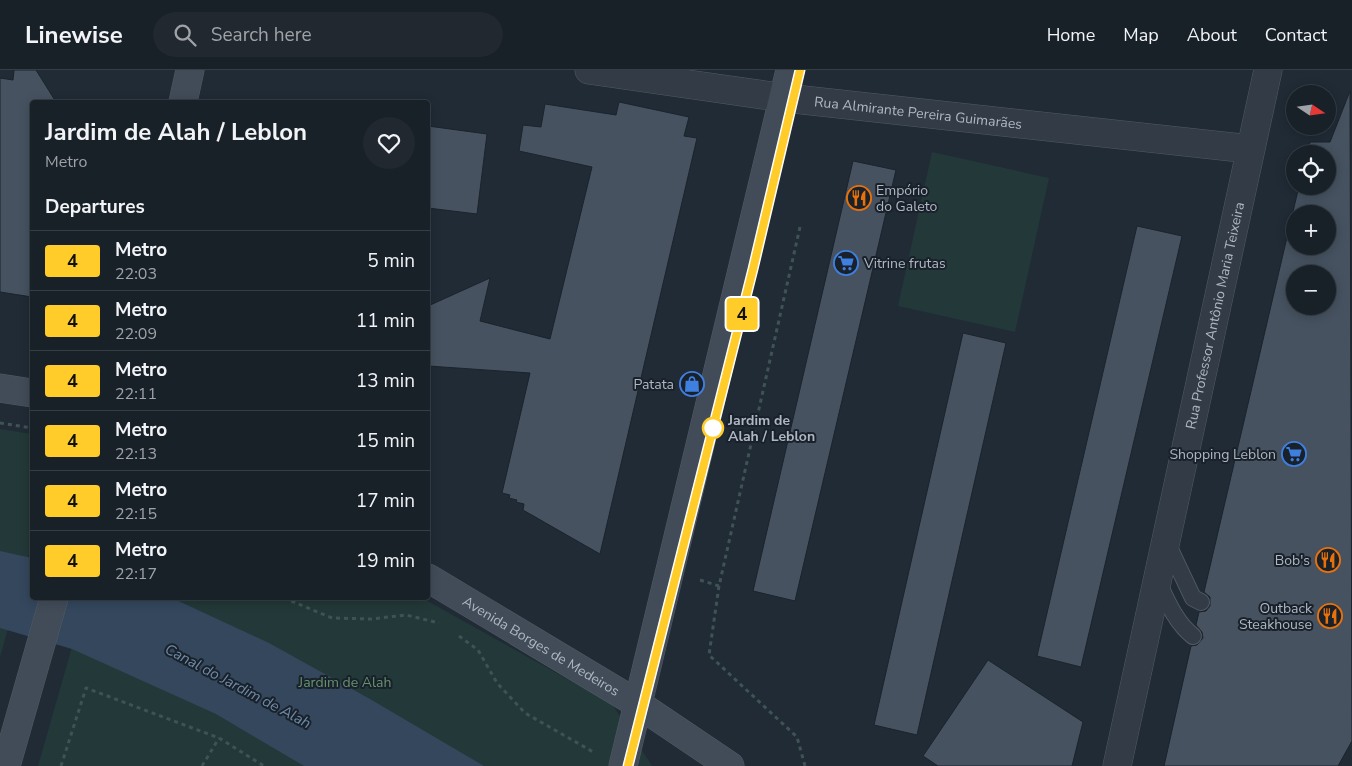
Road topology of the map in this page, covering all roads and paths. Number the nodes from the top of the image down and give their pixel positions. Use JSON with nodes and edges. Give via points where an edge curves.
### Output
{"nodes":[{"id":1,"x":190,"y":70,"type":"edge"},
{"id":2,"x":589,"y":70,"type":"edge"},
{"id":3,"x":790,"y":70,"type":"edge"},
{"id":4,"x":1268,"y":70,"type":"edge"},
{"id":5,"x":785,"y":98,"type":"junction"},
{"id":6,"x":183,"y":100,"type":"edge"},
{"id":7,"x":1250,"y":149,"type":"junction"},
{"id":8,"x":800,"y":227,"type":"dead end"},
{"id":9,"x":0,"y":388,"type":"edge"},
{"id":10,"x":30,"y":392,"type":"edge"},
{"id":11,"x":0,"y":423,"type":"edge"},
{"id":12,"x":30,"y":428,"type":"edge"},
{"id":13,"x":1166,"y":541,"type":"junction"},
{"id":14,"x":695,"y":578,"type":"dead end"},
{"id":15,"x":430,"y":579,"type":"edge"},
{"id":16,"x":1157,"y":580,"type":"junction"},
{"id":17,"x":719,"y":586,"type":"junction"},
{"id":18,"x":53,"y":600,"type":"edge"},
{"id":19,"x":289,"y":600,"type":"edge"},
{"id":20,"x":1201,"y":602,"type":"dead end"},
{"id":21,"x":443,"y":624,"type":"dead end"},
{"id":22,"x":457,"y":634,"type":"dead end"},
{"id":23,"x":1194,"y":636,"type":"dead end"},
{"id":24,"x":638,"y":704,"type":"junction"},
{"id":25,"x":218,"y":738,"type":"junction"},
{"id":26,"x":613,"y":761,"type":"edge"},
{"id":27,"x":6,"y":766,"type":"edge"},
{"id":28,"x":61,"y":766,"type":"edge"},
{"id":29,"x":202,"y":766,"type":"edge"},
{"id":30,"x":264,"y":766,"type":"edge"},
{"id":31,"x":730,"y":766,"type":"edge"},
{"id":32,"x":805,"y":766,"type":"edge"},
{"id":33,"x":1117,"y":766,"type":"edge"}],
"edges":[{"from":1,"to":6,"type":"main road"},
{"from":2,"to":5,"type":"street","name":"Rua Almirante Pereira Guimarães"},
{"from":3,"to":5,"type":"main road"},
{"from":4,"to":7,"type":"street","name":"Rua Professor Antônio Maria Teixeira"},
{"from":5,"to":7,"type":"street","name":"Rua Almirante Pereira Guimarães"},
{"from":5,"to":24,"type":"main road"},
{"from":7,"to":13,"type":"street","name":"Rua Professor Antônio Maria Teixeira"},
{"from":8,"to":17,"type":"path"},
{"from":9,"to":10,"type":"main road"},
{"from":11,"to":12,"type":"path"},
{"from":13,"to":16,"type":"street","name":"Rua Professor Antônio Maria Teixeira"},
{"from":13,"to":20,"type":"lane","via":[[1193,598]]},
{"from":14,"to":17,"type":"path"},
{"from":15,"to":24,"type":"main road","name":"Avenida Borges de Medeiros"},
{"from":16,"to":23,"type":"lane","via":[[1177,618]]},
{"from":16,"to":33,"type":"street","name":"Rua Professor Antônio Maria Teixeira"},
{"from":17,"to":32,"type":"path","via":[[709,655],[797,737]]},
{"from":18,"to":27,"type":"main road"},
{"from":19,"to":21,"type":"path","via":[[332,618],[371,620],[406,615]]},
{"from":22,"to":26,"type":"path","via":[[478,650],[496,683],[526,713]]},
{"from":24,"to":26,"type":"main road"},
{"from":24,"to":31,"type":"main road","name":"Avenida Borges de Medeiros"},
{"from":25,"to":28,"type":"path","via":[[86,688]]},
{"from":25,"to":29,"type":"path"},
{"from":25,"to":30,"type":"path"}]}
